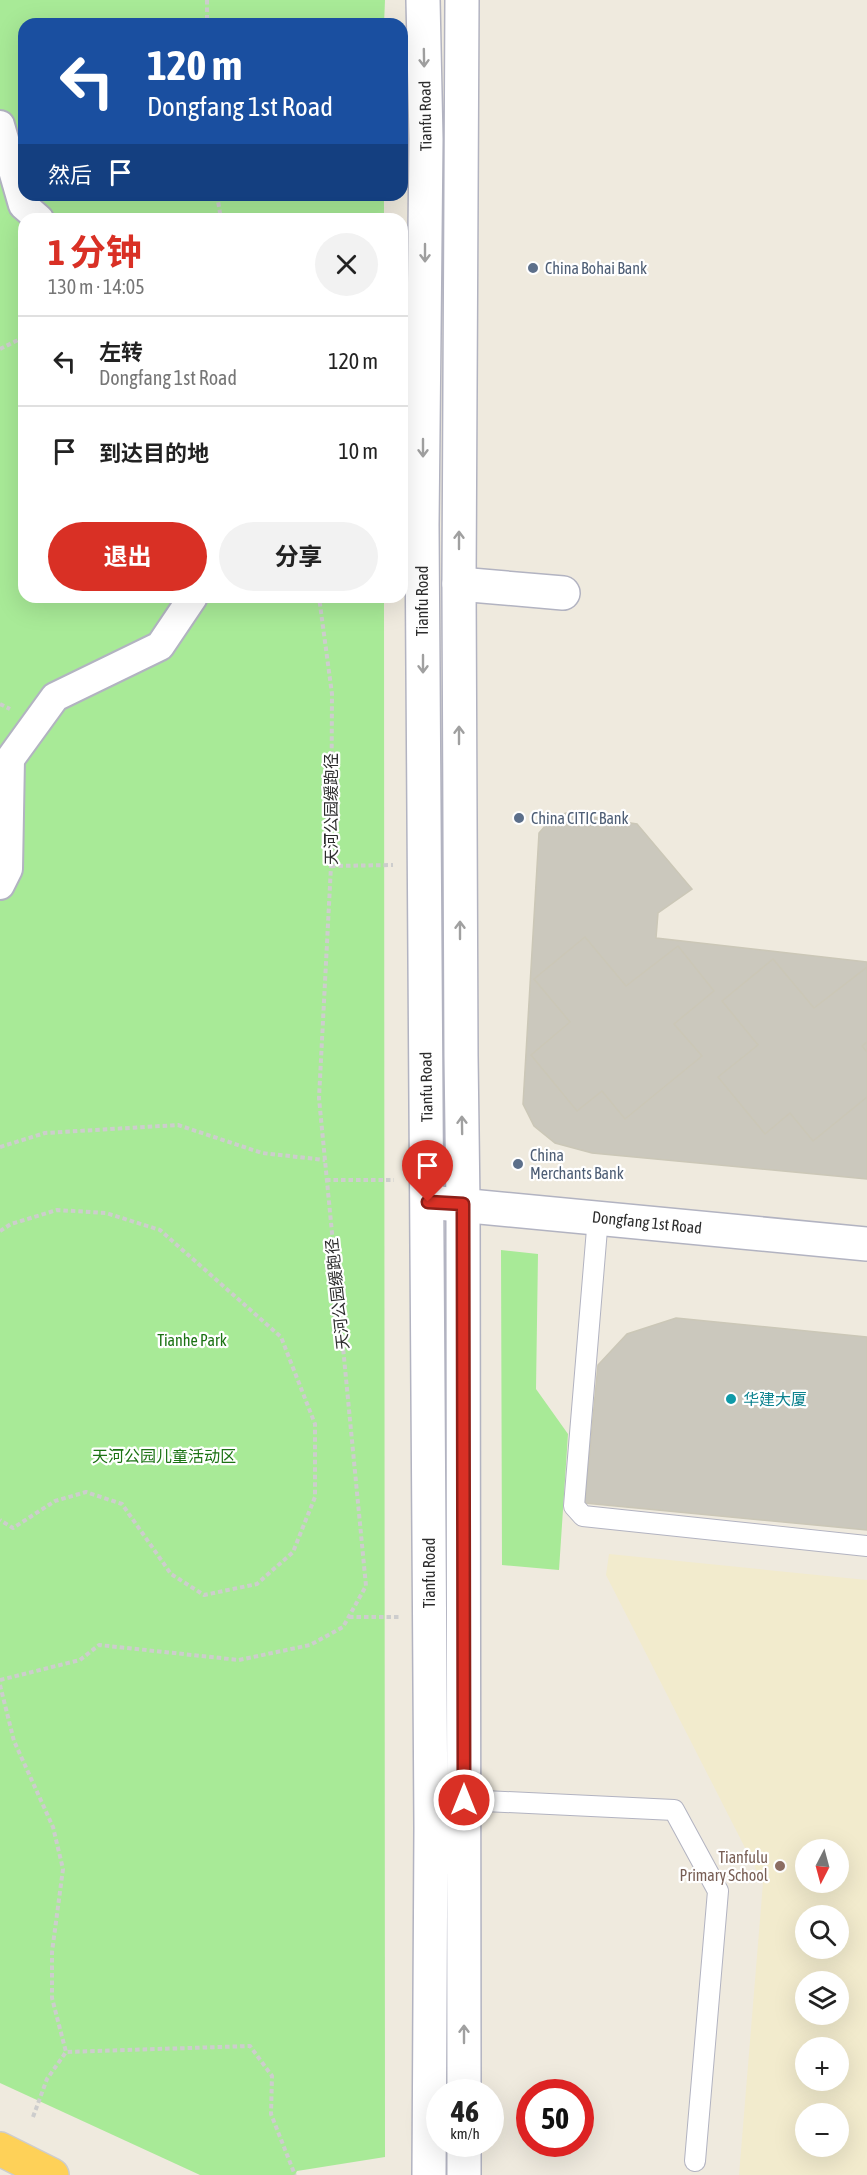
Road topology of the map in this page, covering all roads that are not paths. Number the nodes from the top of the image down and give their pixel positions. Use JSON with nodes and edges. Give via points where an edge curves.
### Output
{"nodes":[{"id":1,"x":423,"y":0,"type":"edge"},
{"id":2,"x":462,"y":0,"type":"edge"},
{"id":3,"x":0,"y":125,"type":"edge"},
{"id":4,"x":18,"y":188,"type":"edge"},
{"id":5,"x":22,"y":201,"type":"edge"},
{"id":6,"x":32,"y":213,"type":"edge"},
{"id":7,"x":459,"y":584,"type":"junction"},
{"id":8,"x":563,"y":593,"type":"dead end"},
{"id":9,"x":189,"y":603,"type":"edge"},
{"id":10,"x":0,"y":885,"type":"edge"},
{"id":11,"x":428,"y":1190,"type":"junction"},
{"id":12,"x":463,"y":1204,"type":"junction"},
{"id":13,"x":598,"y":1217,"type":"junction"},
{"id":14,"x":867,"y":1244,"type":"edge"},
{"id":15,"x":867,"y":1546,"type":"edge"},
{"id":16,"x":464,"y":1800,"type":"junction"},
{"id":17,"x":464,"y":2079,"type":"edge"},
{"id":18,"x":0,"y":2149,"type":"edge"},
{"id":19,"x":464,"y":2157,"type":"edge"},
{"id":20,"x":695,"y":2161,"type":"dead end"},
{"id":21,"x":52,"y":2175,"type":"edge"},
{"id":22,"x":429,"y":2175,"type":"edge"},
{"id":23,"x":464,"y":2175,"type":"edge"}],
"edges":[{"from":1,"to":11,"type":"main road","name":"Tianfu Road","one_way":true,"via":[[426,150],[422,537]]},
{"from":7,"to":2,"type":"main road","one_way":true},
{"from":3,"to":4,"type":"street"},
{"from":5,"to":6,"type":"street"},
{"from":7,"to":8,"type":"main road"},
{"from":12,"to":7,"type":"main road","one_way":true},
{"from":9,"to":10,"type":"street","via":[[160,646],[55,697],[10,759],[8,868]]},
{"from":11,"to":12,"type":"main road","name":"Dongfang 1st Road"},
{"from":11,"to":22,"type":"main road","name":"Tianfu Road"},
{"from":12,"to":13,"type":"main road","name":"Dongfang 1st Road"},
{"from":12,"to":16,"type":"main road"},
{"from":13,"to":14,"type":"main road","name":"Dongfang 1st Road"},
{"from":13,"to":15,"type":"lane","via":[[574,1506],[583,1516]]},
{"from":17,"to":16,"type":"main road","one_way":true},
{"from":16,"to":20,"type":"lane","via":[[674,1810],[718,1891]]},
{"from":18,"to":21,"type":"highway"},
{"from":19,"to":23,"type":"main road"}]}
